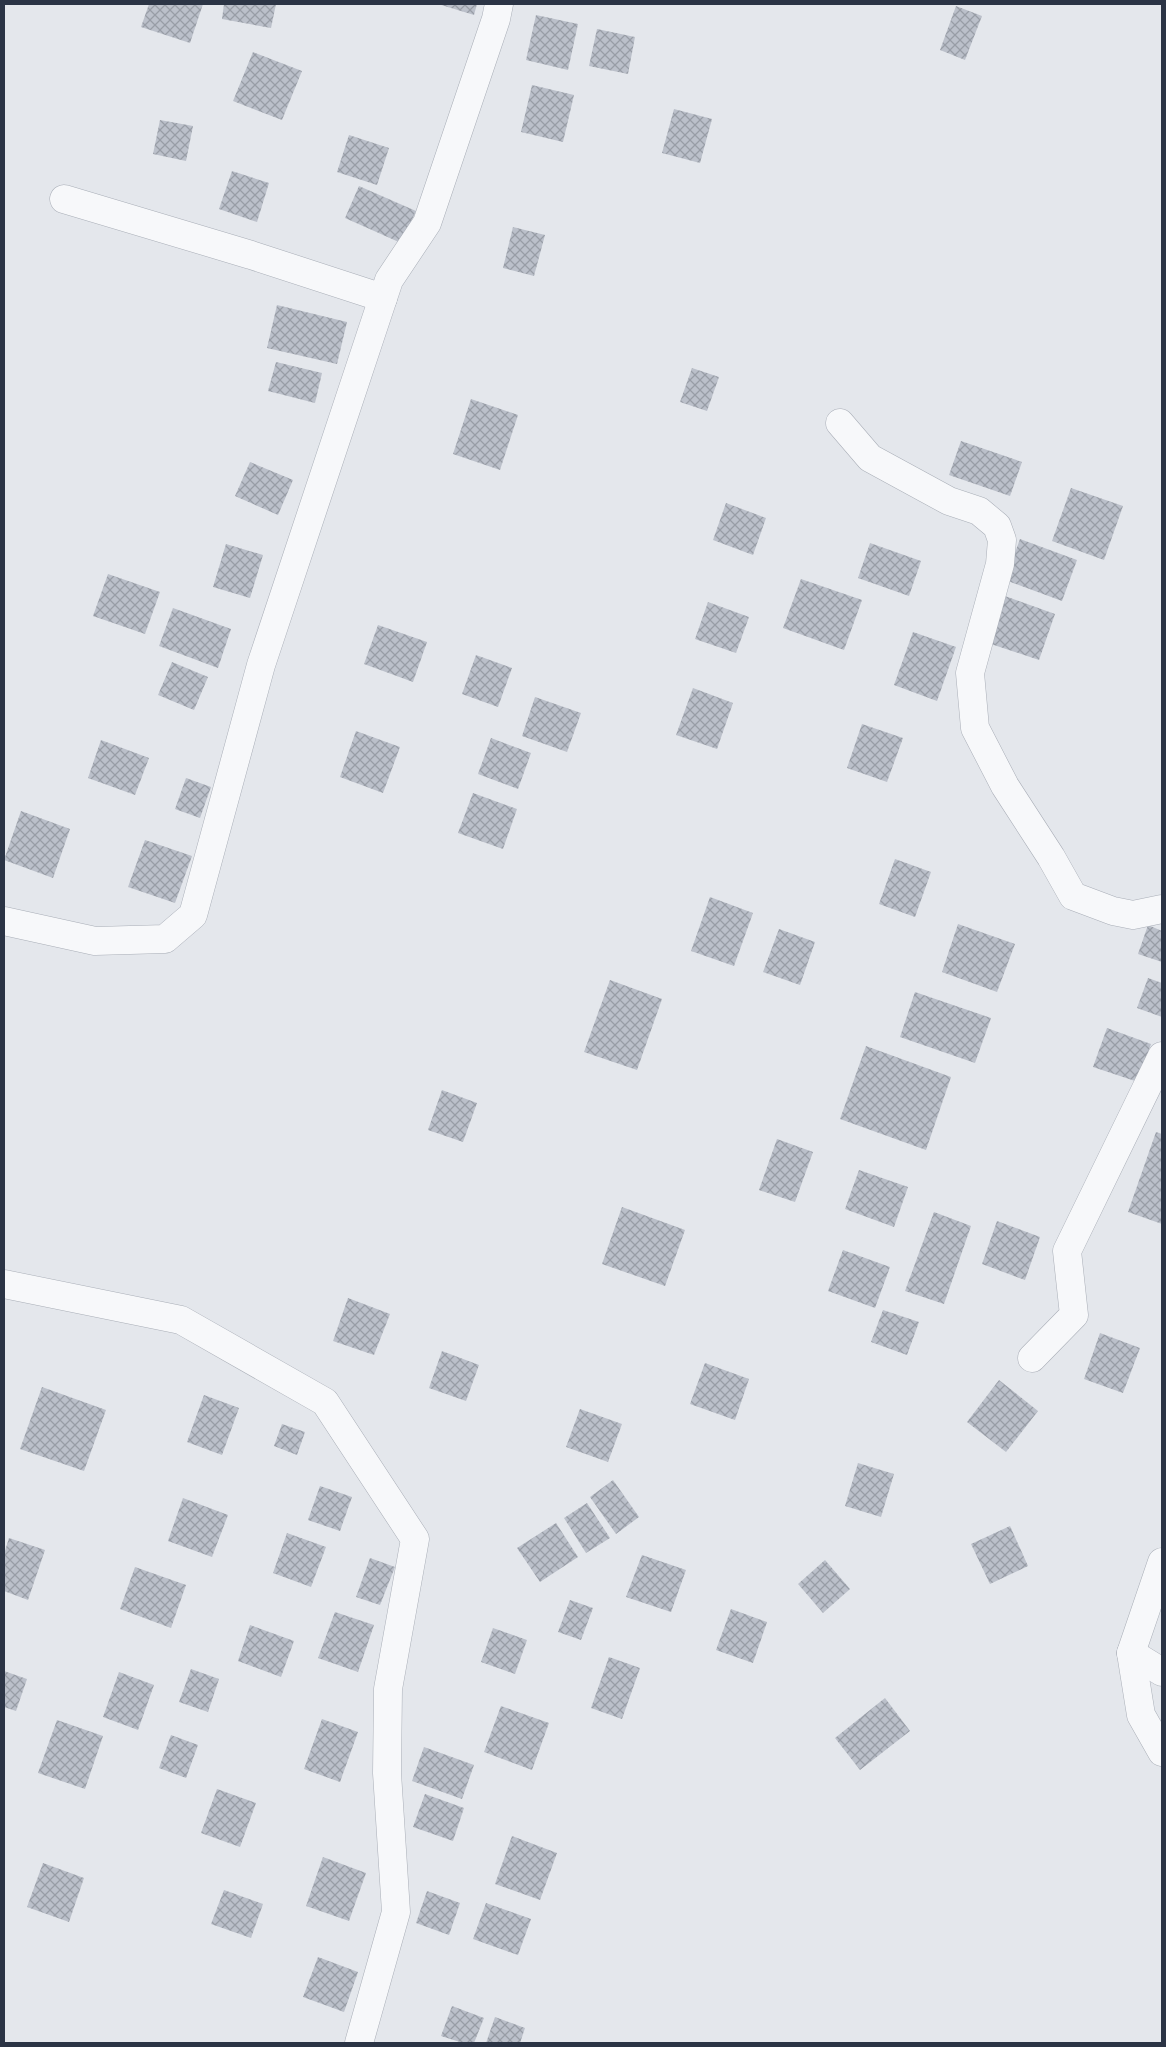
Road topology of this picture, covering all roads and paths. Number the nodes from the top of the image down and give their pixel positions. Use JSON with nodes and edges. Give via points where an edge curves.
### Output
{"nodes":[{"id":1,"x":499,"y":4,"type":"edge"},
{"id":2,"x":64,"y":199,"type":"dead end"},
{"id":3,"x":382,"y":298,"type":"junction"},
{"id":4,"x":840,"y":422,"type":"dead end"},
{"id":5,"x":1162,"y":909,"type":"edge"},
{"id":6,"x":4,"y":921,"type":"edge"},
{"id":7,"x":1162,"y":1056,"type":"edge"},
{"id":8,"x":4,"y":1284,"type":"edge"},
{"id":9,"x":1032,"y":1358,"type":"dead end"},
{"id":10,"x":1162,"y":1562,"type":"edge"},
{"id":11,"x":1131,"y":1653,"type":"junction"},
{"id":12,"x":1162,"y":1672,"type":"edge"},
{"id":13,"x":1162,"y":1752,"type":"edge"},
{"id":14,"x":359,"y":2043,"type":"edge"}],
"edges":[{"from":1,"to":3,"type":"street","via":[[428,223],[389,280]]},
{"from":2,"to":3,"type":"street"},
{"from":3,"to":6,"type":"street","via":[[261,666],[193,915],[165,939],[95,941]]},
{"from":4,"to":5,"type":"street","via":[[870,458],[949,501],[979,511],[997,526],[1002,540],[1000,564],[970,673],[975,728],[1005,786],[1073,896],[1133,915]]},
{"from":7,"to":9,"type":"street","via":[[1067,1251],[1074,1315]]},
{"from":8,"to":14,"type":"street","via":[[181,1320],[325,1402],[415,1538],[388,1689],[387,1773],[396,1912]]},
{"from":10,"to":11,"type":"street"},
{"from":11,"to":12,"type":"street"},
{"from":11,"to":13,"type":"street","via":[[1141,1715]]}]}
